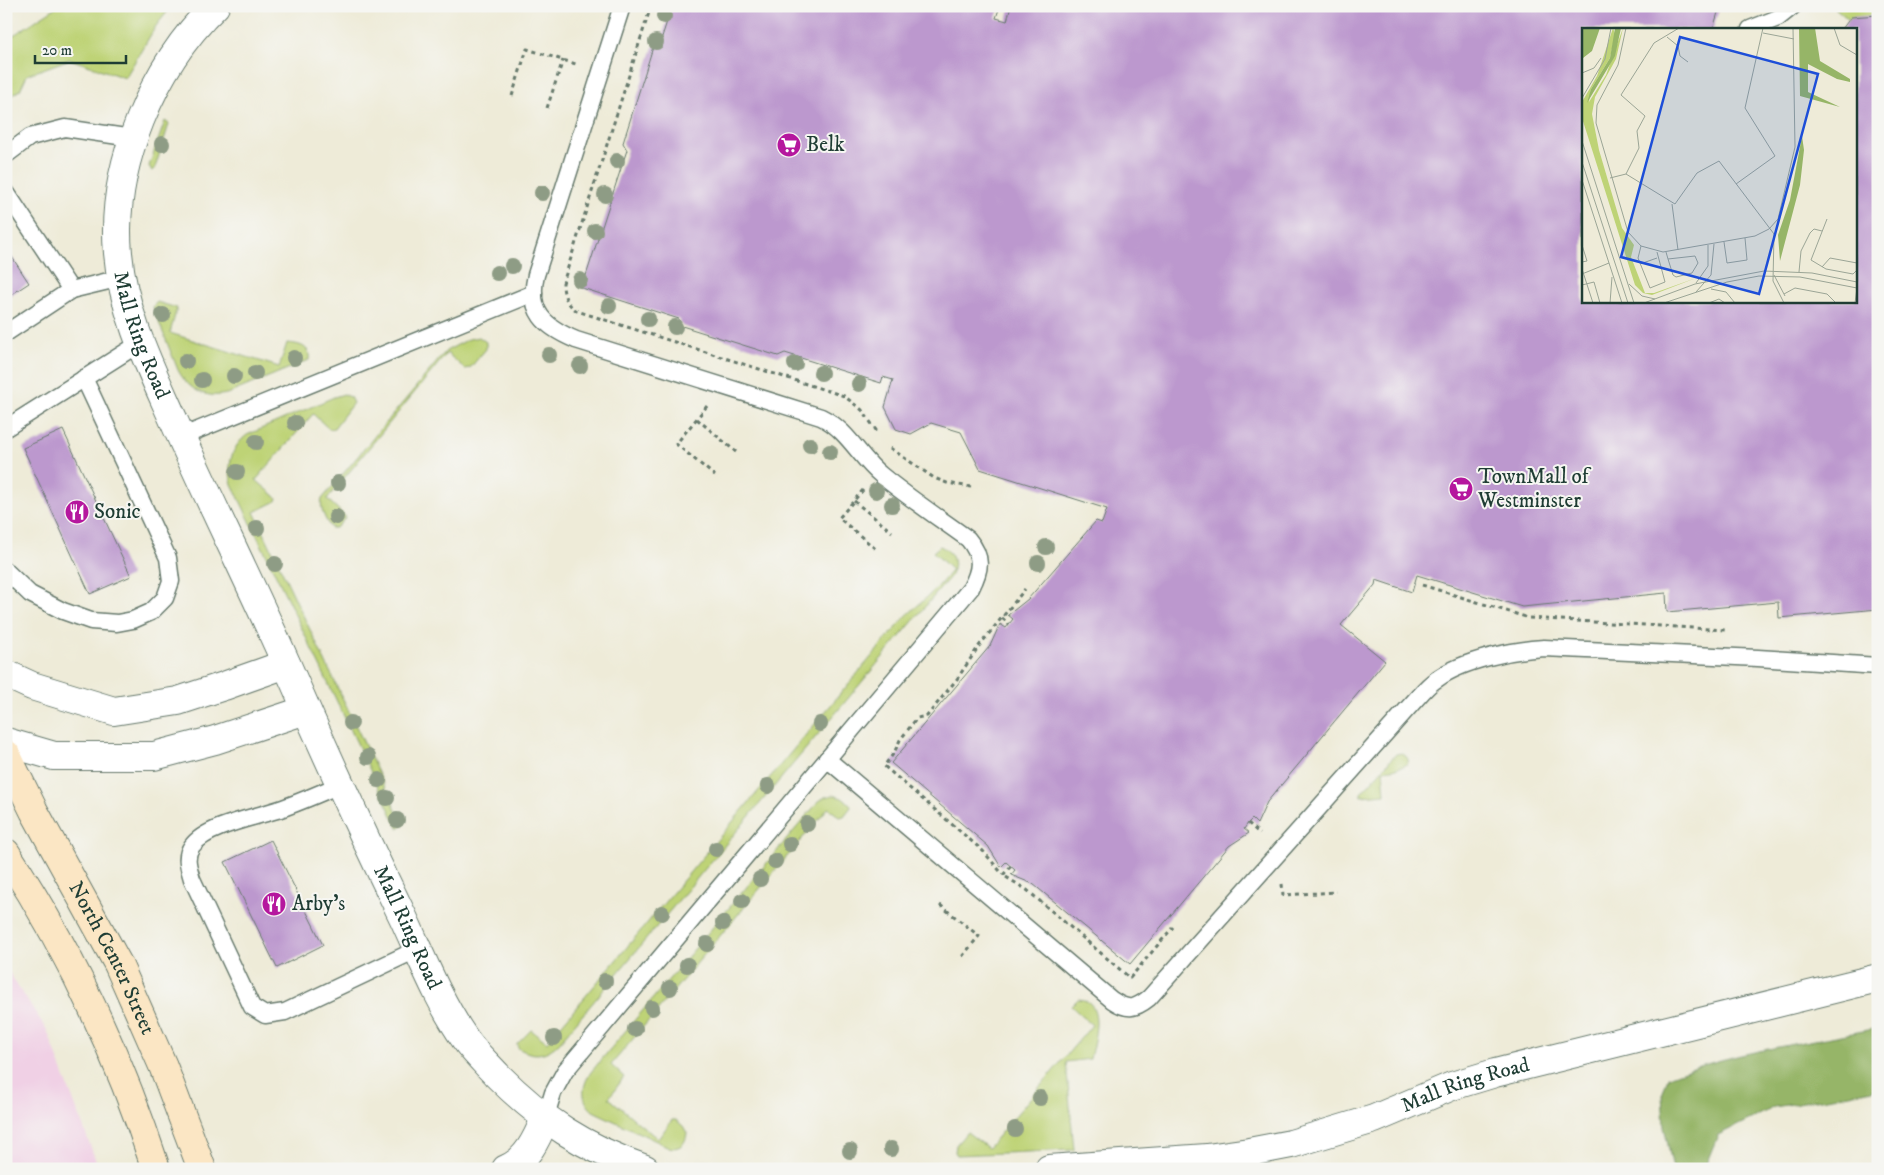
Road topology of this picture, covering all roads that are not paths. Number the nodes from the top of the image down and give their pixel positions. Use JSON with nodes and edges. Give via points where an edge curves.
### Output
{"nodes":[{"id":1,"x":215,"y":6,"type":"edge"},
{"id":2,"x":622,"y":6,"type":"edge"},
{"id":3,"x":1793,"y":6,"type":"edge"},
{"id":4,"x":1753,"y":28,"type":"edge"},
{"id":5,"x":132,"y":138,"type":"junction"},
{"id":6,"x":6,"y":155,"type":"edge"},
{"id":7,"x":6,"y":192,"type":"edge"},
{"id":8,"x":121,"y":278,"type":"junction"},
{"id":9,"x":71,"y":290,"type":"junction"},
{"id":10,"x":534,"y":293,"type":"junction"},
{"id":11,"x":6,"y":333,"type":"edge"},
{"id":12,"x":140,"y":343,"type":"junction"},
{"id":13,"x":84,"y":378,"type":"junction"},
{"id":14,"x":6,"y":428,"type":"edge"},
{"id":15,"x":181,"y":437,"type":"junction"},
{"id":16,"x":6,"y":571,"type":"edge"},
{"id":17,"x":286,"y":664,"type":"junction"},
{"id":18,"x":1878,"y":666,"type":"edge"},
{"id":19,"x":6,"y":674,"type":"edge"},
{"id":20,"x":306,"y":710,"type":"junction"},
{"id":21,"x":6,"y":742,"type":"edge"},
{"id":22,"x":6,"y":754,"type":"edge"},
{"id":23,"x":827,"y":758,"type":"junction"},
{"id":24,"x":340,"y":785,"type":"junction"},
{"id":25,"x":6,"y":853,"type":"edge"},
{"id":26,"x":418,"y":949,"type":"junction"},
{"id":27,"x":1878,"y":978,"type":"edge"},
{"id":28,"x":545,"y":1119,"type":"junction"},
{"id":29,"x":156,"y":1169,"type":"edge"},
{"id":30,"x":202,"y":1169,"type":"edge"},
{"id":31,"x":506,"y":1169,"type":"edge"},
{"id":32,"x":645,"y":1169,"type":"edge"},
{"id":33,"x":1049,"y":1169,"type":"edge"}],
"edges":[{"from":1,"to":5,"type":"street","name":"Mall Ring Road","via":[[199,21],[173,58]]},
{"from":2,"to":10,"type":"lane","via":[[536,275]]},
{"from":3,"to":4,"type":"lane","via":[[1778,18]]},
{"from":5,"to":6,"type":"lane","via":[[65,128],[30,137]]},
{"from":5,"to":8,"type":"street","name":"Mall Ring Road","via":[[118,205]]},
{"from":7,"to":9,"type":"lane"},
{"from":8,"to":9,"type":"lane"},
{"from":8,"to":12,"type":"street","name":"Mall Ring Road"},
{"from":9,"to":11,"type":"lane"},
{"from":10,"to":15,"type":"lane"},
{"from":10,"to":23,"type":"lane","via":[[542,318],[557,332],[830,422],[846,435],[881,475],[976,548],[980,562],[970,588]]},
{"from":12,"to":13,"type":"lane"},
{"from":12,"to":15,"type":"street","name":"Mall Ring Road"},
{"from":13,"to":14,"type":"lane"},
{"from":13,"to":16,"type":"lane","via":[[168,558],[171,581],[166,598],[151,612],[133,620],[117,623],[91,621],[30,594]]},
{"from":15,"to":17,"type":"street","name":"Mall Ring Road"},
{"from":17,"to":19,"type":"street","via":[[178,701],[114,711],[32,686]]},
{"from":17,"to":20,"type":"street","name":"Mall Ring Road"},
{"from":18,"to":23,"type":"lane","via":[[1544,648],[1502,653],[1446,673],[1417,698],[1149,998],[1132,1008],[1112,1000]]},
{"from":20,"to":21,"type":"street","via":[[154,756],[54,756]]},
{"from":20,"to":24,"type":"street","name":"Mall Ring Road"},
{"from":22,"to":30,"type":"street","name":"North Center Street","via":[[118,964],[163,1066]]},
{"from":23,"to":28,"type":"lane","via":[[565,1071],[553,1093]]},
{"from":24,"to":26,"type":"street","name":"Mall Ring Road"},
{"from":24,"to":26,"type":"lane","via":[[202,837],[192,846],[187,857],[192,879],[252,1007],[265,1015],[285,1012]]},
{"from":25,"to":29,"type":"street","name":"North Center Street","via":[[32,893],[87,997],[127,1088]]},
{"from":26,"to":28,"type":"street","name":"Mall Ring Road","via":[[465,1039],[479,1057]]},
{"from":27,"to":33,"type":"street","name":"Mall Ring Road","via":[[1495,1073],[1452,1086],[1374,1119],[1291,1144],[1208,1158]]},
{"from":28,"to":31,"type":"street","via":[[526,1154]]},
{"from":28,"to":32,"type":"street","name":"Mall Ring Road","via":[[575,1139]]}]}
